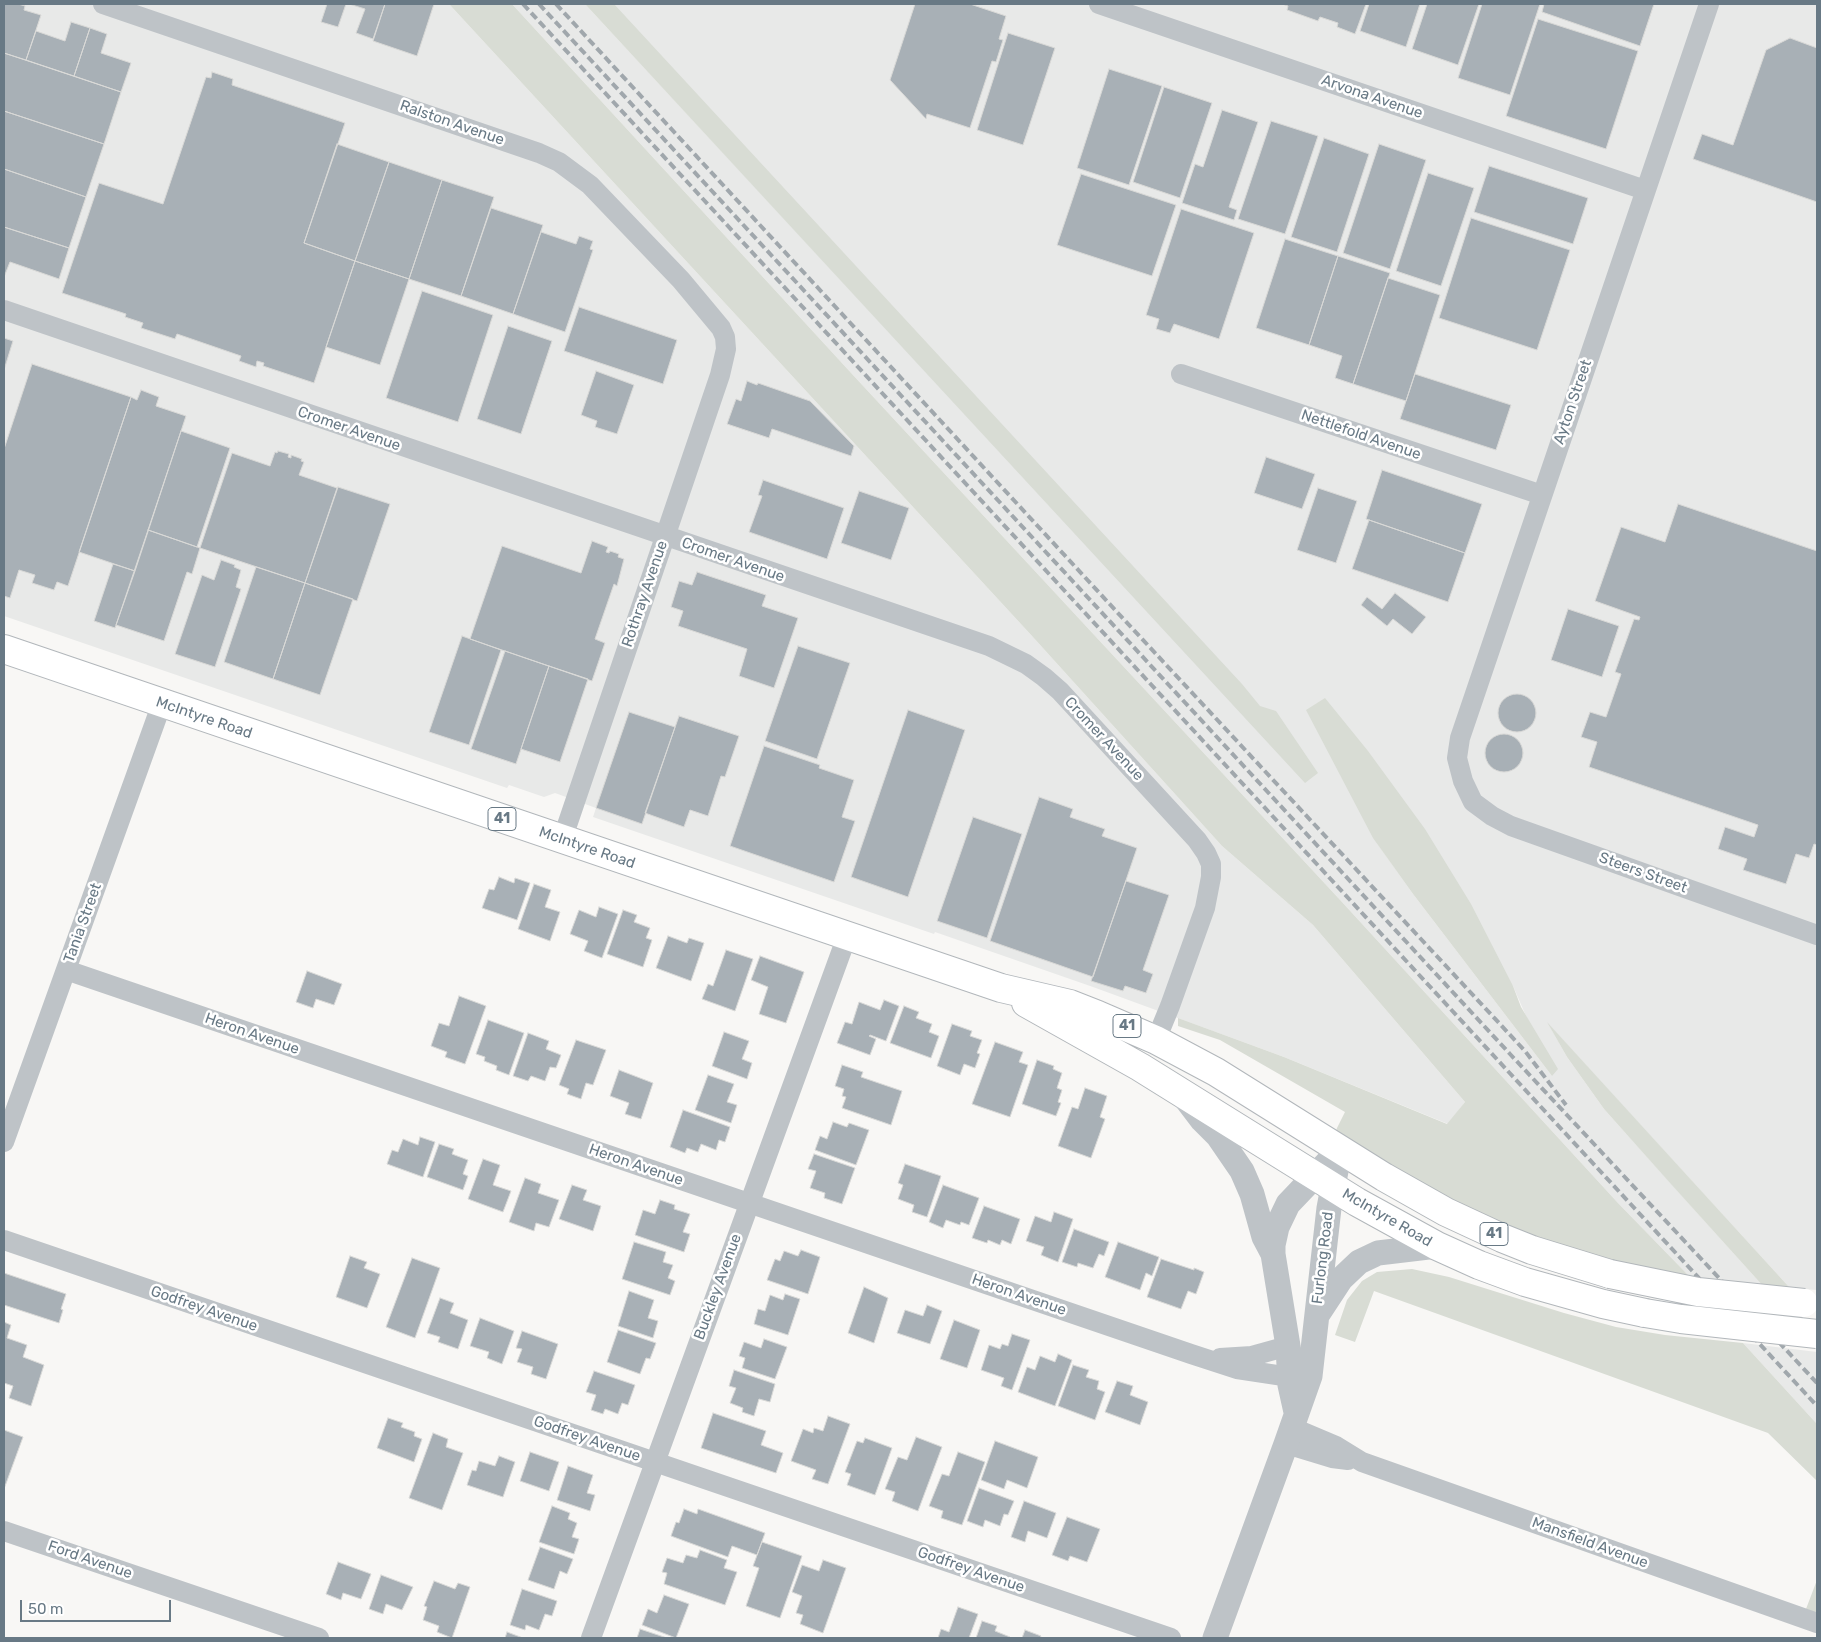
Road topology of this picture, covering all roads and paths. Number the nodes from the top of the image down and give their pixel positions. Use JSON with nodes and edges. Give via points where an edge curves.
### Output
{"nodes":[{"id":1,"x":103,"y":4,"type":"edge"},
{"id":2,"x":1099,"y":4,"type":"edge"},
{"id":3,"x":1709,"y":4,"type":"edge"},
{"id":4,"x":1645,"y":190,"type":"junction"},
{"id":5,"x":4,"y":310,"type":"edge"},
{"id":6,"x":726,"y":349,"type":"joint"},
{"id":7,"x":1181,"y":374,"type":"dead end"},
{"id":8,"x":1542,"y":495,"type":"junction"},
{"id":9,"x":664,"y":537,"type":"junction"},
{"id":10,"x":4,"y":648,"type":"edge"},
{"id":11,"x":162,"y":703,"type":"junction"},
{"id":12,"x":1473,"y":802,"type":"joint"},
{"id":13,"x":562,"y":840,"type":"junction"},
{"id":14,"x":1817,"y":935,"type":"edge"},
{"id":15,"x":847,"y":936,"type":"junction"},
{"id":16,"x":66,"y":970,"type":"junction"},
{"id":17,"x":1000,"y":988,"type":"junction"},
{"id":18,"x":1156,"y":1040,"type":"junction"},
{"id":19,"x":1181,"y":1091,"type":"junction"},
{"id":20,"x":4,"y":1142,"type":"edge"},
{"id":21,"x":1340,"y":1150,"type":"junction"},
{"id":22,"x":1323,"y":1181,"type":"junction"},
{"id":23,"x":748,"y":1204,"type":"junction"},
{"id":24,"x":4,"y":1240,"type":"edge"},
{"id":25,"x":1437,"y":1246,"type":"junction"},
{"id":26,"x":1273,"y":1254,"type":"junction"},
{"id":27,"x":1810,"y":1304,"type":"edge"},
{"id":28,"x":1315,"y":1317,"type":"junction"},
{"id":29,"x":1817,"y":1334,"type":"edge"},
{"id":30,"x":1288,"y":1346,"type":"junction"},
{"id":31,"x":1205,"y":1358,"type":"junction"},
{"id":32,"x":1290,"y":1377,"type":"junction"},
{"id":33,"x":1291,"y":1428,"type":"junction"},
{"id":34,"x":654,"y":1462,"type":"junction"},
{"id":35,"x":4,"y":1531,"type":"edge"},
{"id":36,"x":1817,"y":1624,"type":"edge"},
{"id":37,"x":319,"y":1638,"type":"edge"},
{"id":38,"x":591,"y":1638,"type":"edge"},
{"id":39,"x":1171,"y":1638,"type":"edge"},
{"id":40,"x":1215,"y":1638,"type":"edge"}],
"edges":[{"from":1,"to":6,"type":"street","name":"Ralston Avenue","via":[[559,162],[590,185],[681,280],[721,328]]},
{"from":2,"to":4,"type":"street","name":"Arvona Avenue"},
{"from":3,"to":4,"type":"street","name":"Ayton Street"},
{"from":4,"to":8,"type":"street","name":"Ayton Street"},
{"from":5,"to":9,"type":"street","name":"Cromer Avenue"},
{"from":6,"to":9,"type":"street","name":"Rothray Avenue"},
{"from":7,"to":8,"type":"street","name":"Nettlefold Avenue"},
{"from":8,"to":12,"type":"street","name":"Ayton Street","via":[[1460,738],[1457,758]]},
{"from":9,"to":13,"type":"street","name":"Rothray Avenue"},
{"from":9,"to":18,"type":"street","name":"Cromer Avenue","via":[[989,646],[1026,664],[1060,691],[1197,840],[1211,864],[1205,908]]},
{"from":10,"to":11,"type":"main road","name":"McIntyre Road","number":"41"},
{"from":11,"to":13,"type":"main road","name":"McIntyre Road","number":"41"},
{"from":11,"to":16,"type":"street","name":"Tania Street"},
{"from":12,"to":14,"type":"street","name":"Steers Street","via":[[1511,826]]},
{"from":13,"to":15,"type":"main road","name":"McIntyre Road","number":"41"},
{"from":15,"to":17,"type":"main road","name":"McIntyre Road","number":"41"},
{"from":15,"to":23,"type":"street","name":"Buckley Avenue"},
{"from":16,"to":20,"type":"street","name":"Tania Street"},
{"from":16,"to":23,"type":"street","name":"Heron Avenue"},
{"from":17,"to":18,"type":"main road","name":"McIntyre Road","number":"41","via":[[1070,1004]]},
{"from":17,"to":19,"type":"main road","name":"McIntyre Road","number":"41"},
{"from":18,"to":21,"type":"main road","name":"McIntyre Road","number":"41","via":[[1216,1072]]},
{"from":19,"to":22,"type":"main road","name":"McIntyre Road","number":"41"},
{"from":19,"to":26,"type":"street","via":[[1234,1157],[1245,1176],[1264,1237]]},
{"from":21,"to":22,"type":"street"},
{"from":21,"to":27,"type":"main road","name":"McIntyre Road","number":"41","bridge":true,"via":[[1480,1228],[1557,1258],[1610,1274],[1698,1292]]},
{"from":22,"to":25,"type":"main road","name":"McIntyre Road","number":"41"},
{"from":22,"to":26,"type":"street","via":[[1292,1199],[1284,1210],[1274,1236]]},
{"from":22,"to":28,"type":"street","name":"Furlong Road"},
{"from":23,"to":31,"type":"street","name":"Heron Avenue"},
{"from":23,"to":34,"type":"street","name":"Buckley Avenue"},
{"from":24,"to":34,"type":"street","name":"Godfrey Avenue"},
{"from":25,"to":28,"type":"street","via":[[1378,1254],[1359,1262],[1341,1279]]},
{"from":25,"to":29,"type":"main road","name":"McIntyre Road","number":"41","bridge":true,"via":[[1525,1282],[1602,1304],[1682,1319]]},
{"from":26,"to":30,"type":"street"},
{"from":28,"to":33,"type":"street","name":"Furlong Road","via":[[1310,1376]]},
{"from":30,"to":31,"type":"street","name":"Heron Avenue","via":[[1252,1356]]},
{"from":30,"to":32,"type":"street"},
{"from":31,"to":32,"type":"street","name":"Heron Avenue","via":[[1237,1369]]},
{"from":32,"to":33,"type":"street"},
{"from":33,"to":36,"type":"street","name":"Mansfield Avenue","via":[[1332,1458],[1362,1462]]},
{"from":33,"to":40,"type":"street","name":"Furlong Road"},
{"from":34,"to":38,"type":"street","name":"Buckley Avenue"},
{"from":34,"to":39,"type":"street","name":"Godfrey Avenue"},
{"from":35,"to":37,"type":"street","name":"Ford Avenue"}]}
